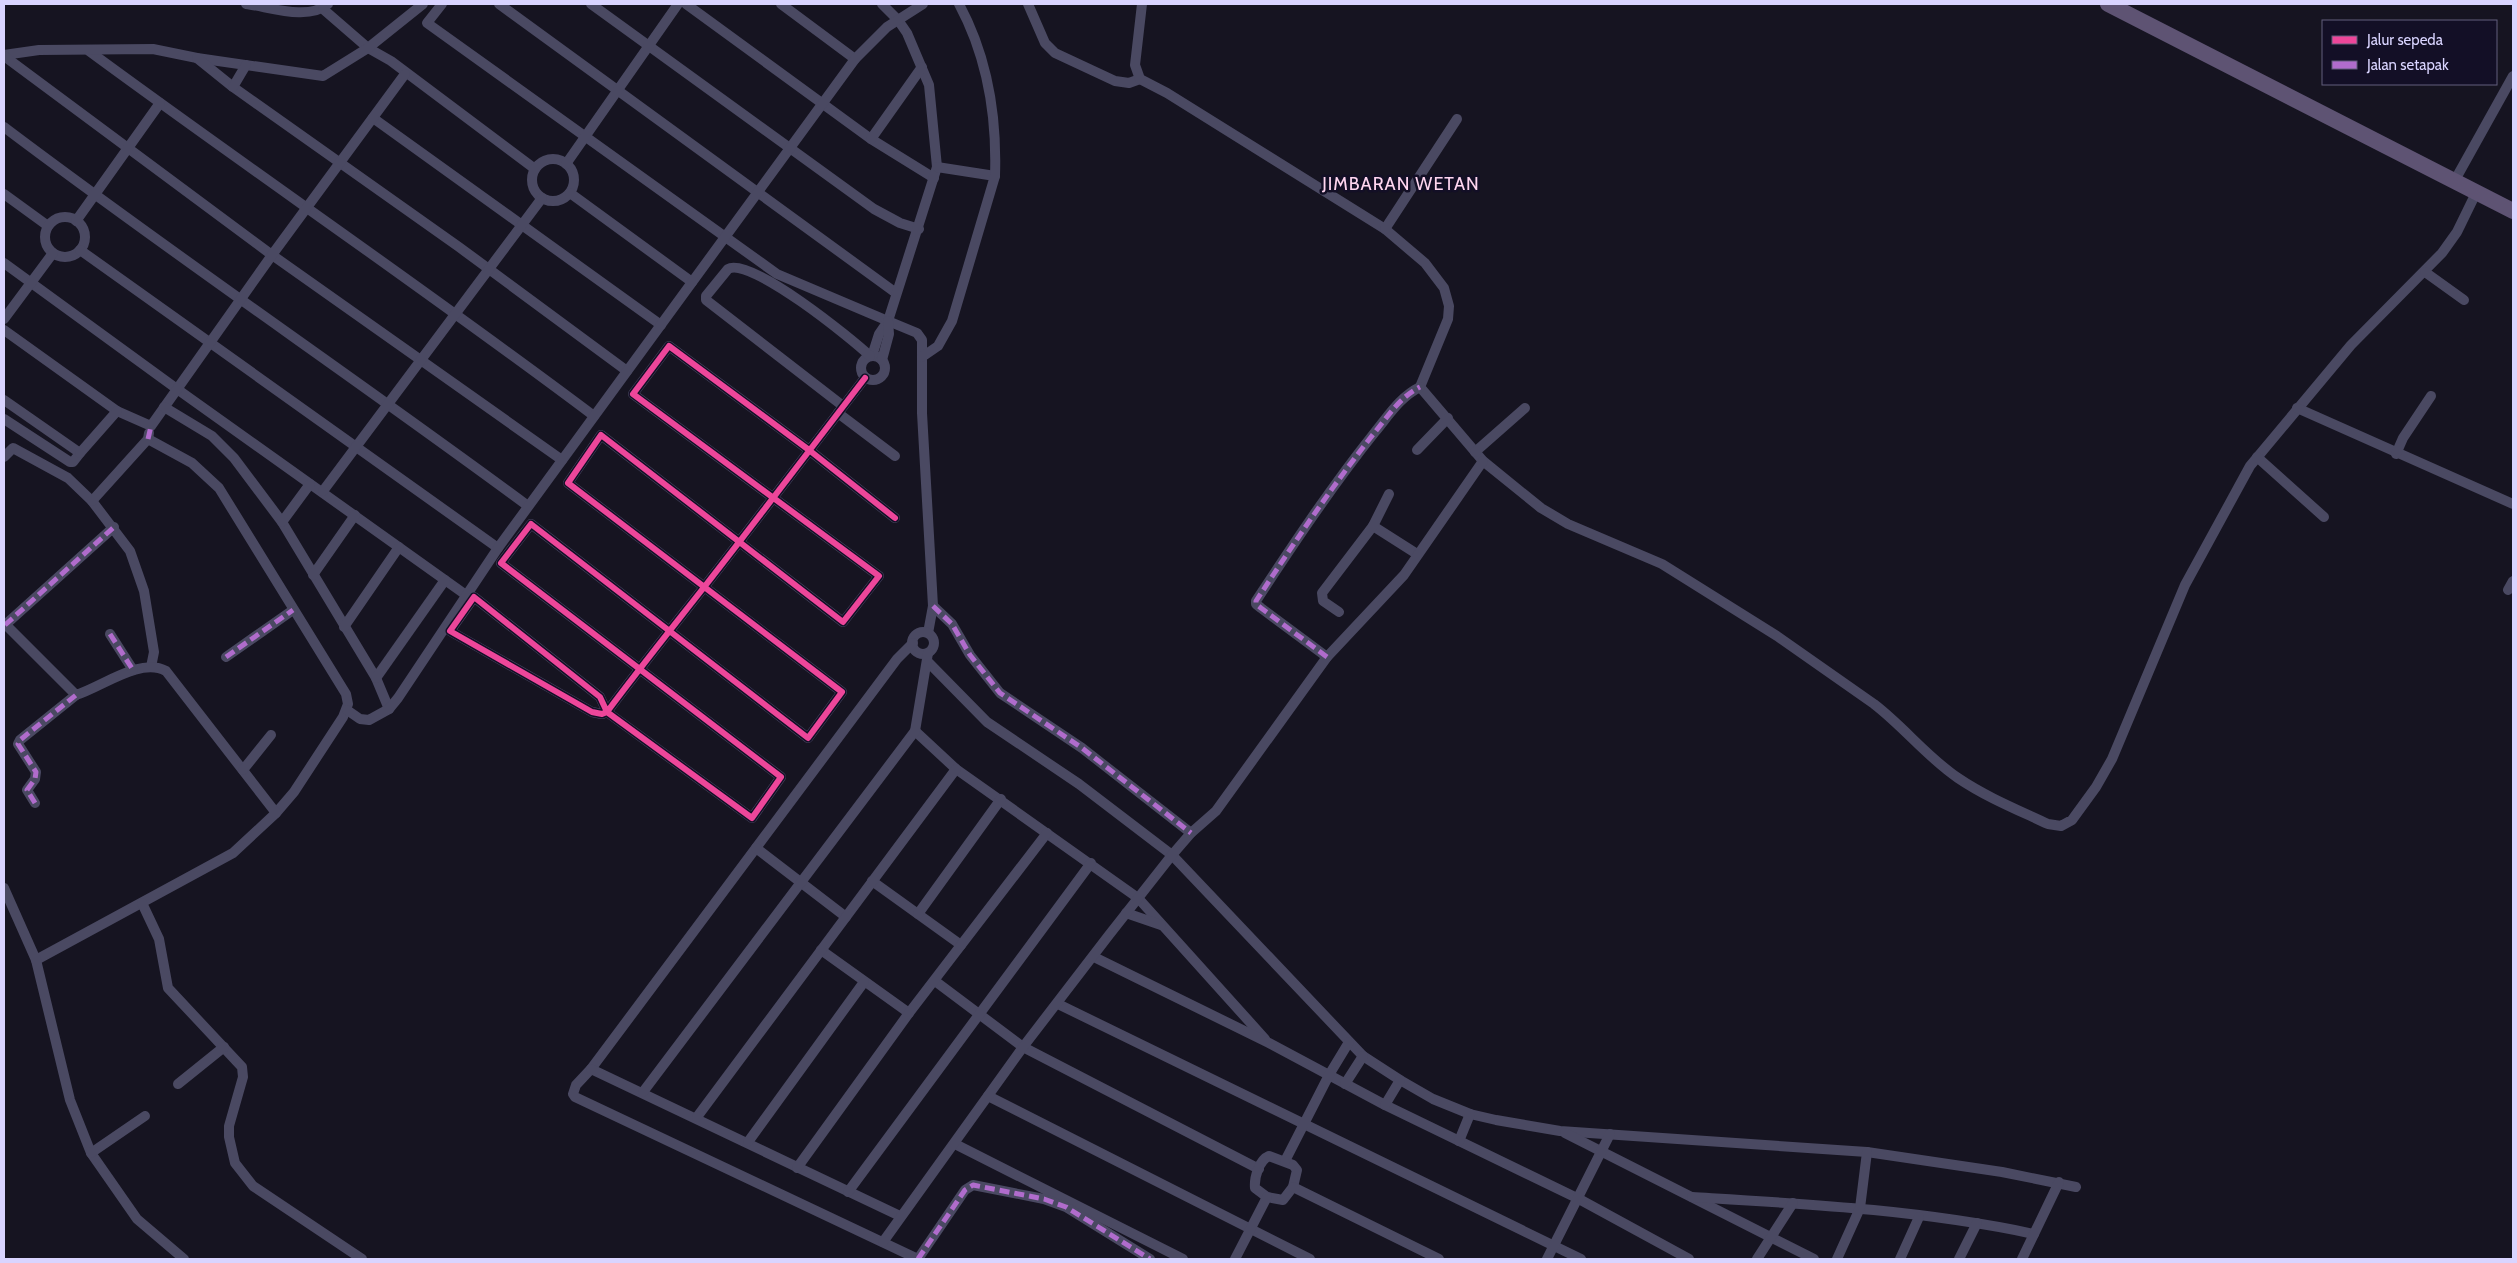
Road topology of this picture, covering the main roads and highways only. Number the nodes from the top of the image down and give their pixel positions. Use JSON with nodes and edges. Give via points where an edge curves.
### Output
{"nodes":[{"id":1,"x":2108,"y":4,"type":"edge"},
{"id":2,"x":2513,"y":210,"type":"edge"}],
"edges":[{"from":1,"to":2,"type":"main road"}]}
